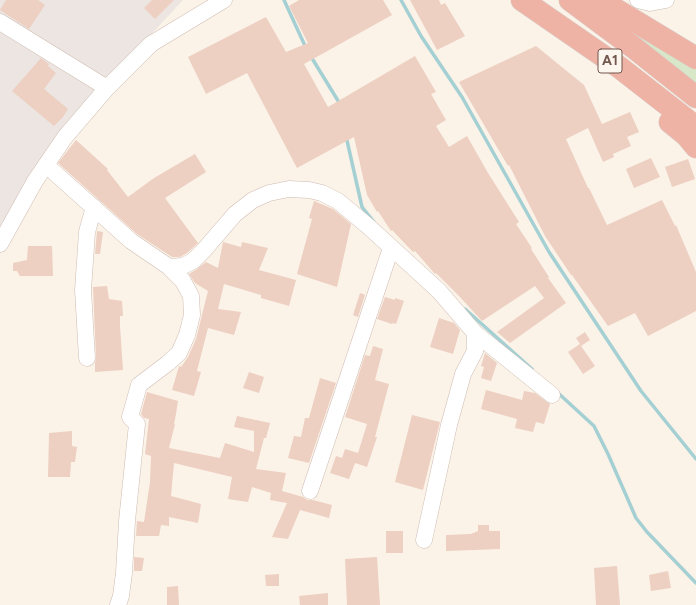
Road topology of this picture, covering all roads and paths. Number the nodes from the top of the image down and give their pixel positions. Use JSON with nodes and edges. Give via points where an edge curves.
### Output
{"nodes":[{"id":1,"x":224,"y":0,"type":"edge"},
{"id":2,"x":522,"y":0,"type":"edge"},
{"id":3,"x":570,"y":0,"type":"edge"},
{"id":4,"x":600,"y":0,"type":"edge"},
{"id":5,"x":638,"y":0,"type":"edge"},
{"id":6,"x":666,"y":0,"type":"edge"},
{"id":7,"x":546,"y":16,"type":"junction"},
{"id":8,"x":0,"y":22,"type":"edge"},
{"id":9,"x":696,"y":58,"type":"edge"},
{"id":10,"x":106,"y":88,"type":"junction"},
{"id":11,"x":696,"y":96,"type":"edge"},
{"id":12,"x":696,"y":127,"type":"edge"},
{"id":13,"x":696,"y":147,"type":"edge"},
{"id":14,"x":46,"y":165,"type":"junction"},
{"id":15,"x":94,"y":207,"type":"junction"},
{"id":16,"x":0,"y":244,"type":"edge"},
{"id":17,"x":391,"y":248,"type":"junction"},
{"id":18,"x":169,"y":267,"type":"junction"},
{"id":19,"x":475,"y":333,"type":"junction"},
{"id":20,"x":87,"y":358,"type":"dead end"},
{"id":21,"x":552,"y":395,"type":"dead end"},
{"id":22,"x":310,"y":491,"type":"dead end"},
{"id":23,"x":424,"y":540,"type":"dead end"},
{"id":24,"x":118,"y":605,"type":"edge"}],
"edges":[{"from":1,"to":10,"type":"street","via":[[151,44]]},
{"from":2,"to":7,"type":"highway","number":"A1"},
{"from":3,"to":11,"type":"highway","number":"A1"},
{"from":4,"to":9,"type":"highway"},
{"from":5,"to":6,"type":"street","via":[[650,3]]},
{"from":7,"to":12,"type":"highway","number":"A1"},
{"from":7,"to":13,"type":"highway","via":[[686,135]]},
{"from":8,"to":10,"type":"street"},
{"from":10,"to":14,"type":"street","via":[[65,137]]},
{"from":14,"to":15,"type":"street"},
{"from":14,"to":16,"type":"street"},
{"from":15,"to":18,"type":"street","via":[[131,241]]},
{"from":15,"to":20,"type":"street","via":[[87,232],[83,290]]},
{"from":17,"to":18,"type":"street","via":[[338,201],[322,193],[289,189],[269,193],[254,200],[235,214],[193,261],[182,266]]},
{"from":17,"to":19,"type":"street","via":[[439,291]]},
{"from":17,"to":22,"type":"street"},
{"from":18,"to":24,"type":"street","via":[[183,281],[190,296],[192,316],[179,353],[139,385],[130,417],[137,424],[124,573]]},
{"from":19,"to":21,"type":"street"},
{"from":19,"to":23,"type":"street","via":[[475,351],[463,374],[448,425]]}]}
